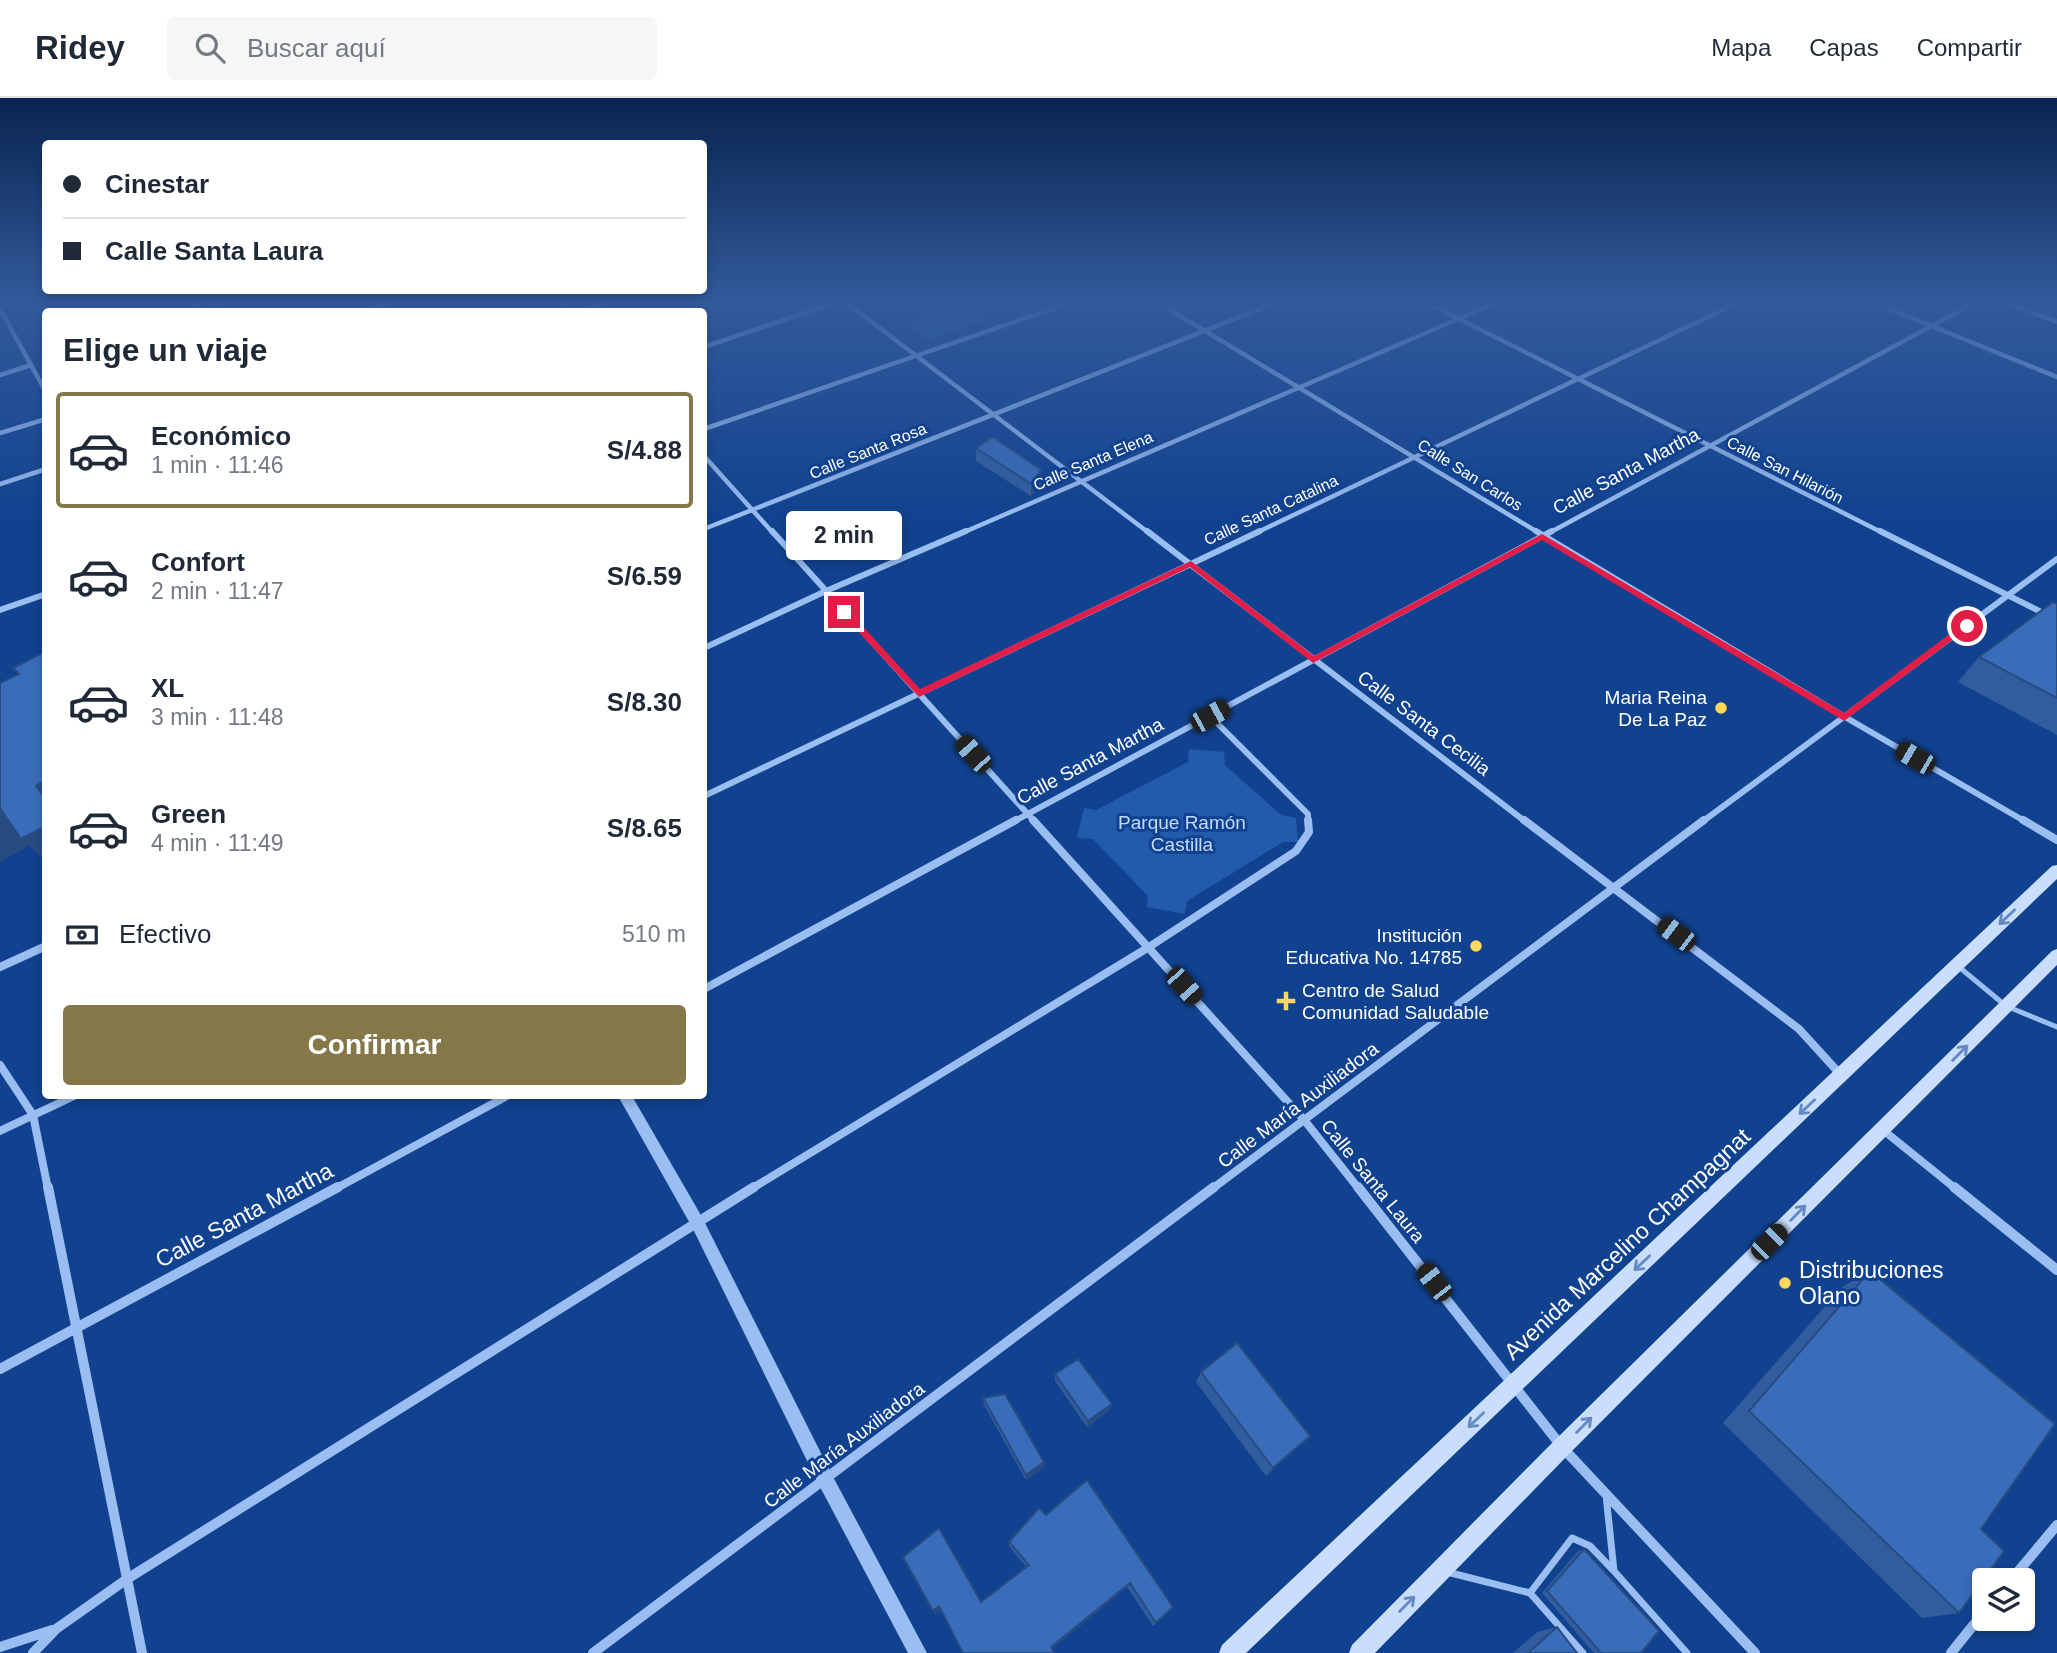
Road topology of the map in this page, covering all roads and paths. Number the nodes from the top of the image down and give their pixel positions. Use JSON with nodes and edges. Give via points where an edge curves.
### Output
{"nodes":[{"id":1,"x":859,"y":376,"type":"edge"},
{"id":2,"x":945,"y":376,"type":"edge"},
{"id":3,"x":1093,"y":376,"type":"edge"},
{"id":4,"x":1279,"y":376,"type":"edge"},
{"id":5,"x":1328,"y":376,"type":"edge"},
{"id":6,"x":1572,"y":376,"type":"edge"},
{"id":7,"x":1586,"y":376,"type":"edge"},
{"id":8,"x":1839,"y":376,"type":"edge"},
{"id":9,"x":1579,"y":379,"type":"junction"},
{"id":10,"x":1299,"y":388,"type":"junction"},
{"id":11,"x":995,"y":413,"type":"junction"},
{"id":12,"x":42,"y":420,"type":"edge"},
{"id":13,"x":707,"y":428,"type":"edge"},
{"id":14,"x":0,"y":433,"type":"edge"},
{"id":15,"x":1709,"y":446,"type":"junction"},
{"id":16,"x":1414,"y":457,"type":"junction"},
{"id":17,"x":707,"y":459,"type":"edge"},
{"id":18,"x":42,"y":470,"type":"edge"},
{"id":19,"x":1082,"y":481,"type":"junction"},
{"id":20,"x":0,"y":484,"type":"edge"},
{"id":21,"x":752,"y":510,"type":"junction"},
{"id":22,"x":707,"y":528,"type":"edge"},
{"id":23,"x":1542,"y":536,"type":"junction"},
{"id":24,"x":2057,"y":559,"type":"edge"},
{"id":25,"x":1191,"y":564,"type":"junction"},
{"id":26,"x":826,"y":591,"type":"junction"},
{"id":27,"x":42,"y":595,"type":"edge"},
{"id":28,"x":2007,"y":595,"type":"junction"},
{"id":29,"x":0,"y":610,"type":"edge"},
{"id":30,"x":2057,"y":620,"type":"edge"},
{"id":31,"x":707,"y":647,"type":"edge"},
{"id":32,"x":1313,"y":660,"type":"junction"},
{"id":33,"x":919,"y":693,"type":"junction"},
{"id":34,"x":1210,"y":716,"type":"junction"},
{"id":35,"x":1844,"y":718,"type":"junction"},
{"id":36,"x":707,"y":795,"type":"edge"},
{"id":37,"x":1028,"y":814,"type":"junction"},
{"id":38,"x":2057,"y":839,"type":"edge"},
{"id":39,"x":2057,"y":870,"type":"edge"},
{"id":40,"x":1614,"y":887,"type":"junction"},
{"id":41,"x":1149,"y":947,"type":"junction"},
{"id":42,"x":42,"y":948,"type":"edge"},
{"id":43,"x":2057,"y":956,"type":"edge"},
{"id":44,"x":1957,"y":965,"type":"junction"},
{"id":45,"x":0,"y":967,"type":"edge"},
{"id":46,"x":707,"y":987,"type":"edge"},
{"id":47,"x":2006,"y":1006,"type":"junction"},
{"id":48,"x":2057,"y":1027,"type":"edge"},
{"id":49,"x":0,"y":1065,"type":"edge"},
{"id":50,"x":1840,"y":1075,"type":"junction"},
{"id":51,"x":68,"y":1099,"type":"edge"},
{"id":52,"x":501,"y":1099,"type":"edge"},
{"id":53,"x":627,"y":1099,"type":"edge"},
{"id":54,"x":33,"y":1115,"type":"junction"},
{"id":55,"x":1305,"y":1121,"type":"junction"},
{"id":56,"x":1883,"y":1130,"type":"junction"},
{"id":57,"x":0,"y":1131,"type":"edge"},
{"id":58,"x":697,"y":1222,"type":"junction"},
{"id":59,"x":2057,"y":1270,"type":"edge"},
{"id":60,"x":74,"y":1329,"type":"junction"},
{"id":61,"x":0,"y":1369,"type":"edge"},
{"id":62,"x":1515,"y":1384,"type":"junction"},
{"id":63,"x":1562,"y":1447,"type":"junction"},
{"id":64,"x":825,"y":1479,"type":"junction"},
{"id":65,"x":1606,"y":1495,"type":"junction"},
{"id":66,"x":2057,"y":1525,"type":"edge"},
{"id":67,"x":2021,"y":1568,"type":"edge"},
{"id":68,"x":1441,"y":1570,"type":"junction"},
{"id":69,"x":1614,"y":1571,"type":"junction"},
{"id":70,"x":127,"y":1579,"type":"junction"},
{"id":71,"x":1530,"y":1593,"type":"junction"},
{"id":72,"x":1972,"y":1627,"type":"edge"},
{"id":73,"x":56,"y":1629,"type":"junction"},
{"id":74,"x":0,"y":1647,"type":"edge"},
{"id":75,"x":33,"y":1653,"type":"edge"},
{"id":76,"x":142,"y":1653,"type":"edge"},
{"id":77,"x":593,"y":1653,"type":"edge"},
{"id":78,"x":918,"y":1653,"type":"edge"},
{"id":79,"x":1230,"y":1653,"type":"edge"},
{"id":80,"x":1360,"y":1653,"type":"edge"},
{"id":81,"x":1583,"y":1653,"type":"edge"},
{"id":82,"x":1687,"y":1653,"type":"edge"},
{"id":83,"x":1755,"y":1653,"type":"edge"},
{"id":84,"x":1951,"y":1653,"type":"edge"}],
"edges":[{"from":1,"to":13,"type":"street"},
{"from":2,"to":11,"type":"street","name":"Calle Santa Cecilia"},
{"from":3,"to":11,"type":"street","name":"Calle Santa Rosa"},
{"from":4,"to":10,"type":"street","name":"Calle San Carlos"},
{"from":5,"to":10,"type":"street","name":"Calle Santa Elena"},
{"from":6,"to":9,"type":"street","name":"Calle San Hilarión"},
{"from":7,"to":9,"type":"street","name":"Calle Santa Catalina"},
{"from":8,"to":15,"type":"street","name":"Calle Santa Martha"},
{"from":9,"to":15,"type":"street","name":"Calle San Hilarión"},
{"from":9,"to":16,"type":"street","name":"Calle Santa Catalina"},
{"from":10,"to":16,"type":"street","name":"Calle San Carlos"},
{"from":10,"to":19,"type":"street","name":"Calle Santa Elena"},
{"from":11,"to":19,"type":"street","name":"Calle Santa Cecilia"},
{"from":11,"to":21,"type":"street","name":"Calle Santa Rosa"},
{"from":12,"to":14,"type":"street"},
{"from":15,"to":23,"type":"street","name":"Calle Santa Martha"},
{"from":15,"to":28,"type":"street","name":"Calle San Hilarión"},
{"from":16,"to":23,"type":"street","name":"Calle San Carlos"},
{"from":16,"to":25,"type":"street","name":"Calle Santa Catalina"},
{"from":17,"to":21,"type":"street","name":"Calle Santa Laura"},
{"from":18,"to":20,"type":"street"},
{"from":19,"to":25,"type":"street","name":"Calle Santa Cecilia"},
{"from":19,"to":26,"type":"street","name":"Calle Santa Elena"},
{"from":21,"to":22,"type":"street","name":"Calle Santa Rosa"},
{"from":21,"to":26,"type":"street","name":"Calle Santa Laura"},
{"from":23,"to":32,"type":"street","name":"Calle Santa Martha"},
{"from":23,"to":35,"type":"street","name":"Calle San Carlos"},
{"from":24,"to":28,"type":"street","name":"Calle María Auxiliadora"},
{"from":25,"to":32,"type":"street","name":"Calle Santa Cecilia"},
{"from":25,"to":33,"type":"street","name":"Calle Santa Catalina"},
{"from":26,"to":31,"type":"street","name":"Calle Santa Elena"},
{"from":26,"to":33,"type":"street","name":"Calle Santa Laura"},
{"from":27,"to":29,"type":"street"},
{"from":28,"to":30,"type":"street","name":"Calle San Hilarión"},
{"from":28,"to":35,"type":"street","name":"Calle María Auxiliadora"},
{"from":32,"to":34,"type":"street","name":"Calle Santa Martha"},
{"from":32,"to":40,"type":"street","name":"Calle Santa Cecilia"},
{"from":33,"to":36,"type":"street","name":"Calle Santa Catalina"},
{"from":33,"to":37,"type":"street","name":"Calle Santa Laura"},
{"from":34,"to":37,"type":"street","name":"Calle Santa Martha"},
{"from":34,"to":41,"type":"street","via":[[1308,814],[1309,832],[1296,851]]},
{"from":35,"to":38,"type":"street","name":"Calle San Carlos"},
{"from":35,"to":40,"type":"street","name":"Calle María Auxiliadora"},
{"from":37,"to":41,"type":"street","name":"Calle Santa Laura"},
{"from":37,"to":46,"type":"street","name":"Calle Santa Martha"},
{"from":39,"to":44,"type":"main road","name":"Avenida Marcelino Champagnat","one_way":true},
{"from":40,"to":50,"type":"street","name":"Calle Santa Cecilia","via":[[1799,1029]]},
{"from":40,"to":55,"type":"street","name":"Calle María Auxiliadora"},
{"from":41,"to":55,"type":"street","name":"Calle Santa Laura"},
{"from":41,"to":58,"type":"street"},
{"from":42,"to":45,"type":"street"},
{"from":43,"to":47,"type":"main road"},
{"from":44,"to":47,"type":"lane"},
{"from":44,"to":50,"type":"main road","name":"Avenida Marcelino Champagnat"},
{"from":47,"to":48,"type":"lane"},
{"from":56,"to":47,"type":"main road","one_way":true},
{"from":49,"to":54,"type":"street"},
{"from":50,"to":62,"type":"main road","name":"Avenida Marcelino Champagnat","one_way":true},
{"from":51,"to":54,"type":"street"},
{"from":52,"to":60,"type":"street","name":"Calle Santa Martha"},
{"from":53,"to":58,"type":"street"},
{"from":54,"to":57,"type":"street"},
{"from":54,"to":60,"type":"street"},
{"from":55,"to":62,"type":"street","name":"Calle Santa Laura"},
{"from":55,"to":64,"type":"street","name":"Calle María Auxiliadora"},
{"from":56,"to":59,"type":"street"},
{"from":63,"to":56,"type":"main road","one_way":true},
{"from":58,"to":64,"type":"street"},
{"from":58,"to":70,"type":"street"},
{"from":60,"to":61,"type":"street","name":"Calle Santa Martha"},
{"from":60,"to":70,"type":"street"},
{"from":62,"to":63,"type":"street","name":"Calle Santa Laura"},
{"from":62,"to":79,"type":"main road","name":"Avenida Marcelino Champagnat","one_way":true},
{"from":63,"to":65,"type":"street","name":"Calle Santa Laura"},
{"from":63,"to":68,"type":"main road"},
{"from":64,"to":77,"type":"street","name":"Calle María Auxiliadora"},
{"from":64,"to":78,"type":"street"},
{"from":65,"to":69,"type":"lane"},
{"from":65,"to":83,"type":"street","name":"Calle Santa Laura"},
{"from":66,"to":67,"type":"street"},
{"from":68,"to":71,"type":"lane"},
{"from":80,"to":68,"type":"main road","one_way":true},
{"from":69,"to":71,"type":"lane","via":[[1588,1544],[1572,1538]]},
{"from":69,"to":82,"type":"lane"},
{"from":70,"to":73,"type":"street"},
{"from":70,"to":76,"type":"street"},
{"from":71,"to":81,"type":"lane"},
{"from":72,"to":84,"type":"street"},
{"from":73,"to":74,"type":"street"},
{"from":73,"to":75,"type":"street"}]}
